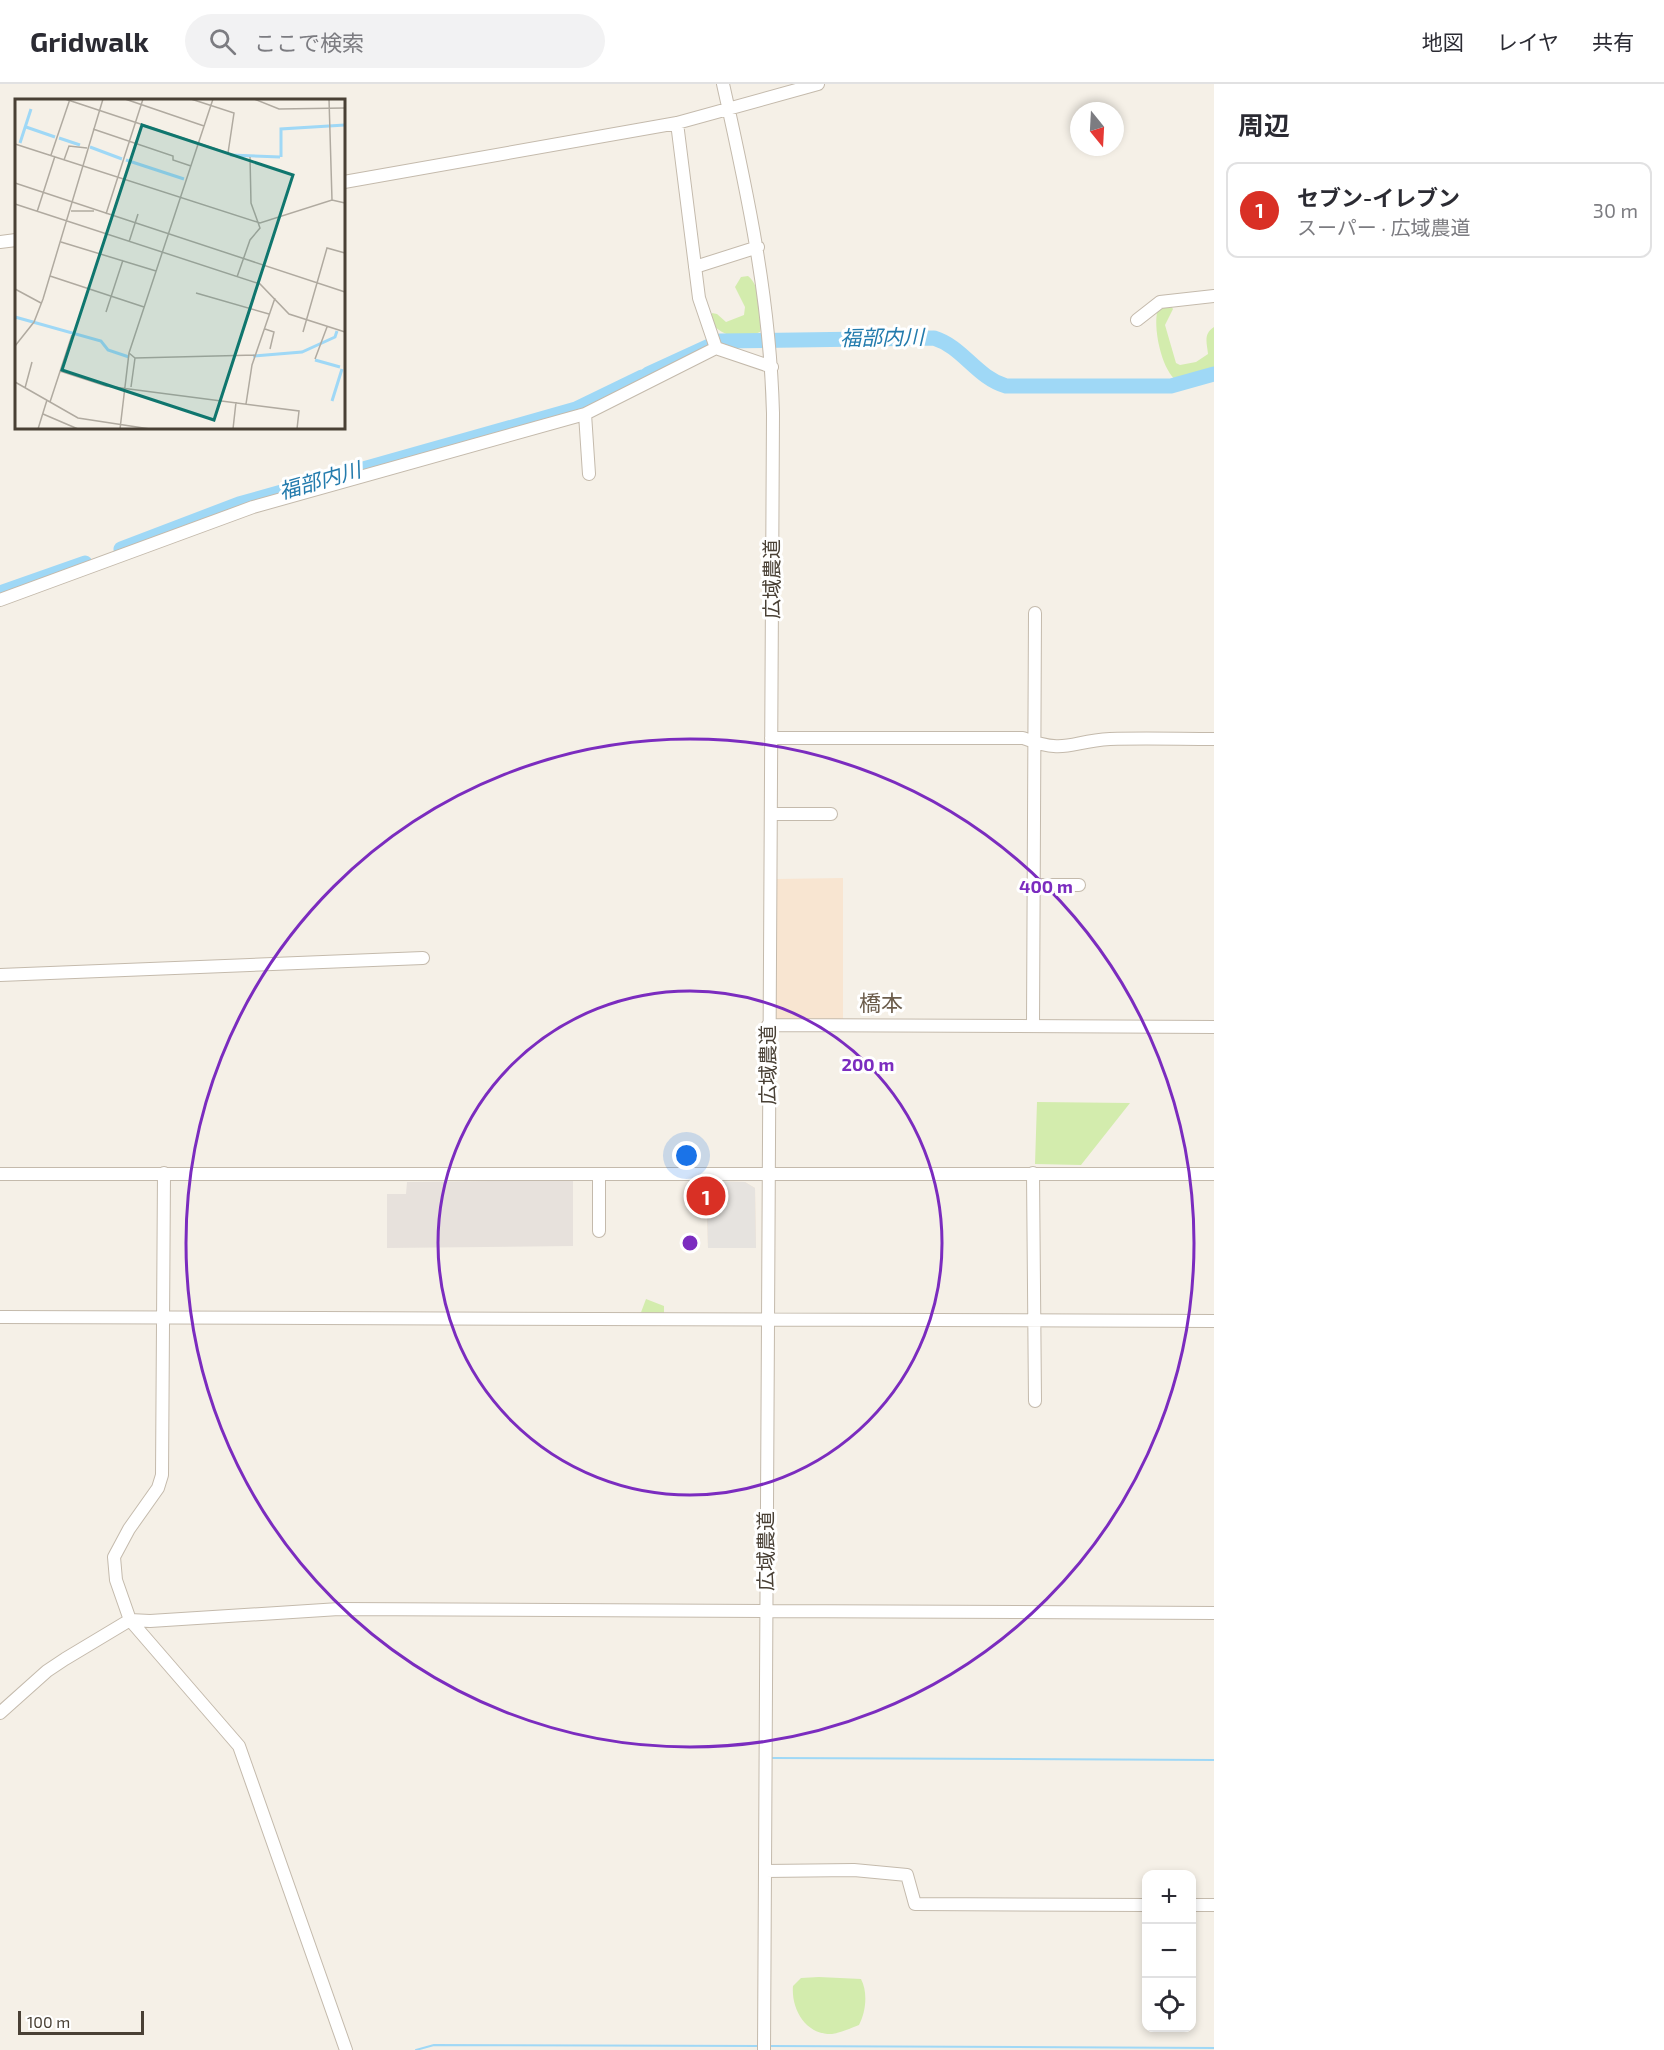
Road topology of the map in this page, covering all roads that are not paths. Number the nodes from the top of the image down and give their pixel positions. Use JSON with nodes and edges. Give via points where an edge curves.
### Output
{"nodes":[{"id":1,"x":723,"y":84,"type":"edge"},
{"id":2,"x":818,"y":84,"type":"edge"},
{"id":3,"x":729,"y":110,"type":"junction"},
{"id":4,"x":677,"y":123,"type":"junction"},
{"id":5,"x":345,"y":182,"type":"edge"},
{"id":6,"x":15,"y":240,"type":"edge"},
{"id":7,"x":0,"y":242,"type":"edge"},
{"id":8,"x":758,"y":247,"type":"junction"},
{"id":9,"x":695,"y":267,"type":"junction"},
{"id":10,"x":1214,"y":296,"type":"edge"},
{"id":11,"x":1137,"y":320,"type":"dead end"},
{"id":12,"x":715,"y":345,"type":"junction"},
{"id":13,"x":772,"y":367,"type":"junction"},
{"id":14,"x":585,"y":414,"type":"junction"},
{"id":15,"x":589,"y":474,"type":"dead end"},
{"id":16,"x":0,"y":600,"type":"edge"},
{"id":17,"x":1035,"y":613,"type":"dead end"},
{"id":18,"x":771,"y":738,"type":"junction"},
{"id":19,"x":1214,"y":739,"type":"edge"},
{"id":20,"x":1034,"y":742,"type":"junction"},
{"id":21,"x":771,"y":814,"type":"junction"},
{"id":22,"x":831,"y":814,"type":"dead end"},
{"id":23,"x":1033,"y":885,"type":"junction"},
{"id":24,"x":1079,"y":885,"type":"dead end"},
{"id":25,"x":423,"y":958,"type":"dead end"},
{"id":26,"x":0,"y":975,"type":"edge"},
{"id":27,"x":768,"y":1025,"type":"junction"},
{"id":28,"x":1034,"y":1026,"type":"junction"},
{"id":29,"x":1214,"y":1027,"type":"edge"},
{"id":30,"x":164,"y":1173,"type":"junction"},
{"id":31,"x":1033,"y":1173,"type":"junction"},
{"id":32,"x":0,"y":1174,"type":"edge"},
{"id":33,"x":599,"y":1174,"type":"junction"},
{"id":34,"x":767,"y":1174,"type":"junction"},
{"id":35,"x":1214,"y":1174,"type":"edge"},
{"id":36,"x":599,"y":1232,"type":"dead end"},
{"id":37,"x":0,"y":1317,"type":"edge"},
{"id":38,"x":164,"y":1317,"type":"junction"},
{"id":39,"x":766,"y":1319,"type":"junction"},
{"id":40,"x":1034,"y":1321,"type":"junction"},
{"id":41,"x":1214,"y":1321,"type":"edge"},
{"id":42,"x":1035,"y":1401,"type":"dead end"},
{"id":43,"x":766,"y":1611,"type":"junction"},
{"id":44,"x":1214,"y":1613,"type":"edge"},
{"id":45,"x":130,"y":1620,"type":"junction"},
{"id":46,"x":0,"y":1713,"type":"edge"},
{"id":47,"x":765,"y":1871,"type":"junction"},
{"id":48,"x":1142,"y":1905,"type":"edge"},
{"id":49,"x":1196,"y":1905,"type":"edge"},
{"id":50,"x":1214,"y":1905,"type":"edge"},
{"id":51,"x":346,"y":2050,"type":"edge"},
{"id":52,"x":764,"y":2050,"type":"edge"}],
"edges":[{"from":1,"to":3,"type":"street","name":"広域農道"},
{"from":2,"to":3,"type":"street"},
{"from":3,"to":4,"type":"street"},
{"from":3,"to":8,"type":"street","name":"広域農道"},
{"from":4,"to":5,"type":"street"},
{"from":4,"to":9,"type":"street"},
{"from":6,"to":7,"type":"street"},
{"from":8,"to":9,"type":"street"},
{"from":8,"to":13,"type":"street","name":"広域農道"},
{"from":9,"to":12,"type":"street","via":[[699,298]]},
{"from":10,"to":11,"type":"street","via":[[1160,302]]},
{"from":12,"to":13,"type":"street"},
{"from":12,"to":14,"type":"street"},
{"from":13,"to":18,"type":"street","name":"広域農道"},
{"from":14,"to":15,"type":"street"},
{"from":14,"to":16,"type":"street","via":[[253,507]]},
{"from":17,"to":20,"type":"street"},
{"from":18,"to":20,"type":"street","via":[[1023,738]]},
{"from":18,"to":21,"type":"street","name":"広域農道"},
{"from":19,"to":20,"type":"street","via":[[1107,740],[1066,748]]},
{"from":20,"to":23,"type":"street"},
{"from":21,"to":22,"type":"street"},
{"from":21,"to":27,"type":"street","name":"広域農道"},
{"from":23,"to":24,"type":"street"},
{"from":23,"to":28,"type":"street"},
{"from":25,"to":26,"type":"street"},
{"from":27,"to":28,"type":"street"},
{"from":27,"to":34,"type":"street","name":"広域農道"},
{"from":28,"to":29,"type":"street"},
{"from":30,"to":32,"type":"street"},
{"from":30,"to":33,"type":"street"},
{"from":30,"to":38,"type":"street"},
{"from":31,"to":34,"type":"street"},
{"from":31,"to":35,"type":"street"},
{"from":31,"to":40,"type":"street"},
{"from":33,"to":34,"type":"street"},
{"from":33,"to":36,"type":"street"},
{"from":34,"to":39,"type":"street","name":"広域農道"},
{"from":37,"to":38,"type":"street"},
{"from":38,"to":39,"type":"street"},
{"from":38,"to":45,"type":"street","via":[[162,1475],[158,1488],[114,1557],[116,1580]]},
{"from":39,"to":40,"type":"street"},
{"from":39,"to":43,"type":"street","name":"広域農道"},
{"from":40,"to":41,"type":"street"},
{"from":40,"to":42,"type":"street"},
{"from":43,"to":44,"type":"street"},
{"from":43,"to":45,"type":"street","via":[[339,1609]]},
{"from":43,"to":47,"type":"street","name":"広域農道"},
{"from":45,"to":46,"type":"street","via":[[47,1671]]},
{"from":45,"to":51,"type":"street","via":[[239,1746]]},
{"from":47,"to":48,"type":"street","via":[[854,1870],[907,1875],[915,1904]]},
{"from":47,"to":52,"type":"street","name":"広域農道"},
{"from":49,"to":50,"type":"street"}]}
